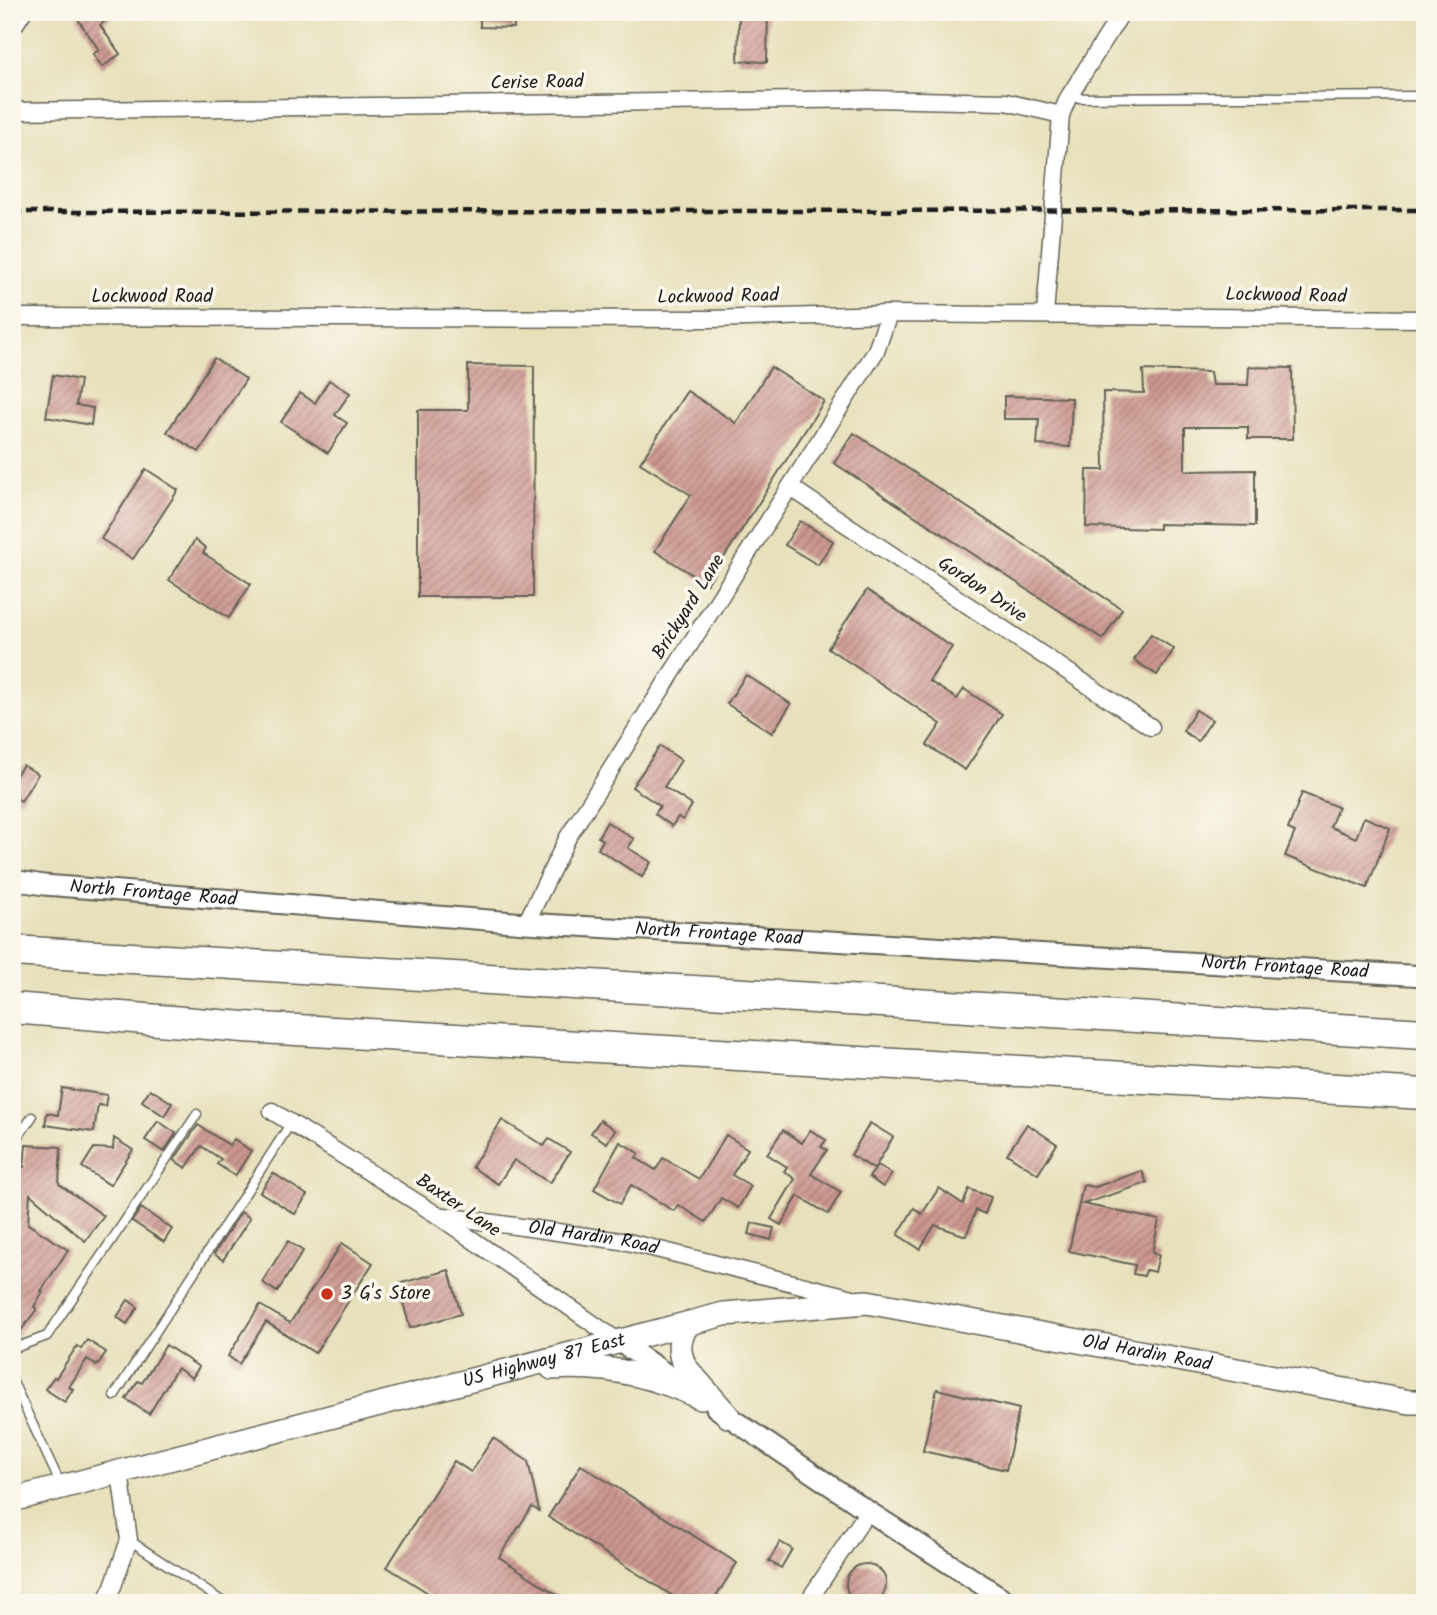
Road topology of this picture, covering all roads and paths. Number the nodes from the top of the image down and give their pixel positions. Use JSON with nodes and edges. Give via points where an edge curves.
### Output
{"nodes":[{"id":1,"x":23,"y":12,"type":"edge"},
{"id":2,"x":1122,"y":12,"type":"edge"},
{"id":3,"x":12,"y":29,"type":"edge"},
{"id":4,"x":1425,"y":96,"type":"edge"},
{"id":5,"x":1068,"y":98,"type":"junction"},
{"id":6,"x":12,"y":111,"type":"edge"},
{"id":7,"x":1061,"y":115,"type":"junction"},
{"id":8,"x":889,"y":314,"type":"junction"},
{"id":9,"x":1045,"y":314,"type":"junction"},
{"id":10,"x":12,"y":317,"type":"edge"},
{"id":11,"x":1425,"y":319,"type":"edge"},
{"id":12,"x":789,"y":487,"type":"junction"},
{"id":13,"x":1151,"y":727,"type":"dead end"},
{"id":14,"x":12,"y":880,"type":"edge"},
{"id":15,"x":526,"y":923,"type":"junction"},
{"id":16,"x":12,"y":951,"type":"edge"},
{"id":17,"x":1425,"y":976,"type":"edge"},
{"id":18,"x":12,"y":1009,"type":"edge"},
{"id":19,"x":12,"y":1024,"type":"edge"},
{"id":20,"x":244,"y":1027,"type":"junction"},
{"id":21,"x":1425,"y":1034,"type":"edge"},
{"id":22,"x":1425,"y":1094,"type":"edge"},
{"id":23,"x":272,"y":1111,"type":"dead end"},
{"id":24,"x":197,"y":1114,"type":"dead end"},
{"id":25,"x":32,"y":1117,"type":"dead end"},
{"id":26,"x":291,"y":1123,"type":"junction"},
{"id":27,"x":12,"y":1146,"type":"edge"},
{"id":28,"x":438,"y":1215,"type":"junction"},
{"id":29,"x":867,"y":1302,"type":"junction"},
{"id":30,"x":688,"y":1324,"type":"junction"},
{"id":31,"x":618,"y":1341,"type":"junction"},
{"id":32,"x":12,"y":1349,"type":"edge"},
{"id":33,"x":500,"y":1372,"type":"junction"},
{"id":34,"x":12,"y":1380,"type":"edge"},
{"id":35,"x":16,"y":1393,"type":"edge"},
{"id":36,"x":114,"y":1396,"type":"dead end"},
{"id":37,"x":701,"y":1398,"type":"junction"},
{"id":38,"x":1425,"y":1402,"type":"edge"},
{"id":39,"x":728,"y":1416,"type":"junction"},
{"id":40,"x":120,"y":1472,"type":"junction"},
{"id":41,"x":62,"y":1487,"type":"junction"},
{"id":42,"x":12,"y":1500,"type":"edge"},
{"id":43,"x":868,"y":1511,"type":"junction"},
{"id":44,"x":130,"y":1540,"type":"junction"},
{"id":45,"x":105,"y":1603,"type":"edge"},
{"id":46,"x":225,"y":1603,"type":"edge"},
{"id":47,"x":807,"y":1603,"type":"edge"},
{"id":48,"x":1010,"y":1603,"type":"edge"}],
"edges":[{"from":1,"to":3,"type":"street"},
{"from":2,"to":5,"type":"street"},
{"from":4,"to":5,"type":"lane"},
{"from":5,"to":7,"type":"street"},
{"from":6,"to":7,"type":"street","name":"Cerise Road","via":[[872,99],[1006,102]]},
{"from":7,"to":9,"type":"street"},
{"from":8,"to":9,"type":"street","name":"Lockwood Road"},
{"from":8,"to":10,"type":"street","name":"Lockwood Road","via":[[710,319]]},
{"from":8,"to":12,"type":"street","name":"Brickyard Lane","via":[[876,351]]},
{"from":9,"to":11,"type":"street","name":"Lockwood Road"},
{"from":12,"to":13,"type":"street","name":"Gordon Drive"},
{"from":12,"to":15,"type":"street","name":"Brickyard Lane","via":[[568,837]]},
{"from":14,"to":15,"type":"street","name":"North Frontage Road"},
{"from":15,"to":17,"type":"street","name":"North Frontage Road"},
{"from":16,"to":21,"type":"highway"},
{"from":18,"to":20,"type":"highway"},
{"from":19,"to":20,"type":"highway"},
{"from":20,"to":22,"type":"highway"},
{"from":23,"to":26,"type":"street","name":"Baxter Lane"},
{"from":24,"to":32,"type":"lane","via":[[47,1336]]},
{"from":25,"to":27,"type":"lane"},
{"from":26,"to":28,"type":"street","name":"Baxter Lane"},
{"from":26,"to":36,"type":"lane"},
{"from":28,"to":29,"type":"street","name":"Old Hardin Road","via":[[628,1242]]},
{"from":28,"to":31,"type":"street","name":"Baxter Lane"},
{"from":29,"to":30,"type":"main road","name":"Old Hardin Road","via":[[724,1314]]},
{"from":29,"to":38,"type":"main road","name":"Old Hardin Road"},
{"from":30,"to":31,"type":"main road","name":"Old Hardin Road"},
{"from":30,"to":39,"type":"main road","via":[[680,1340],[685,1368]]},
{"from":31,"to":33,"type":"main road","name":"US Highway 87 East"},
{"from":31,"to":37,"type":"street","name":"US Highway 87 East"},
{"from":33,"to":37,"type":"main road","via":[[611,1369],[660,1380]]},
{"from":33,"to":40,"type":"main road","name":"US Highway 87 East"},
{"from":34,"to":35,"type":"lane"},
{"from":35,"to":41,"type":"lane"},
{"from":37,"to":39,"type":"street","name":"US Highway 87 East"},
{"from":39,"to":43,"type":"street","name":"US Highway 87 East"},
{"from":40,"to":41,"type":"main road","name":"US Highway 87 East"},
{"from":40,"to":44,"type":"street"},
{"from":41,"to":42,"type":"main road","name":"US Highway 87 East"},
{"from":43,"to":47,"type":"street"},
{"from":43,"to":48,"type":"street","name":"US Highway 87 East"},
{"from":44,"to":45,"type":"street"},
{"from":44,"to":46,"type":"lane"}]}
